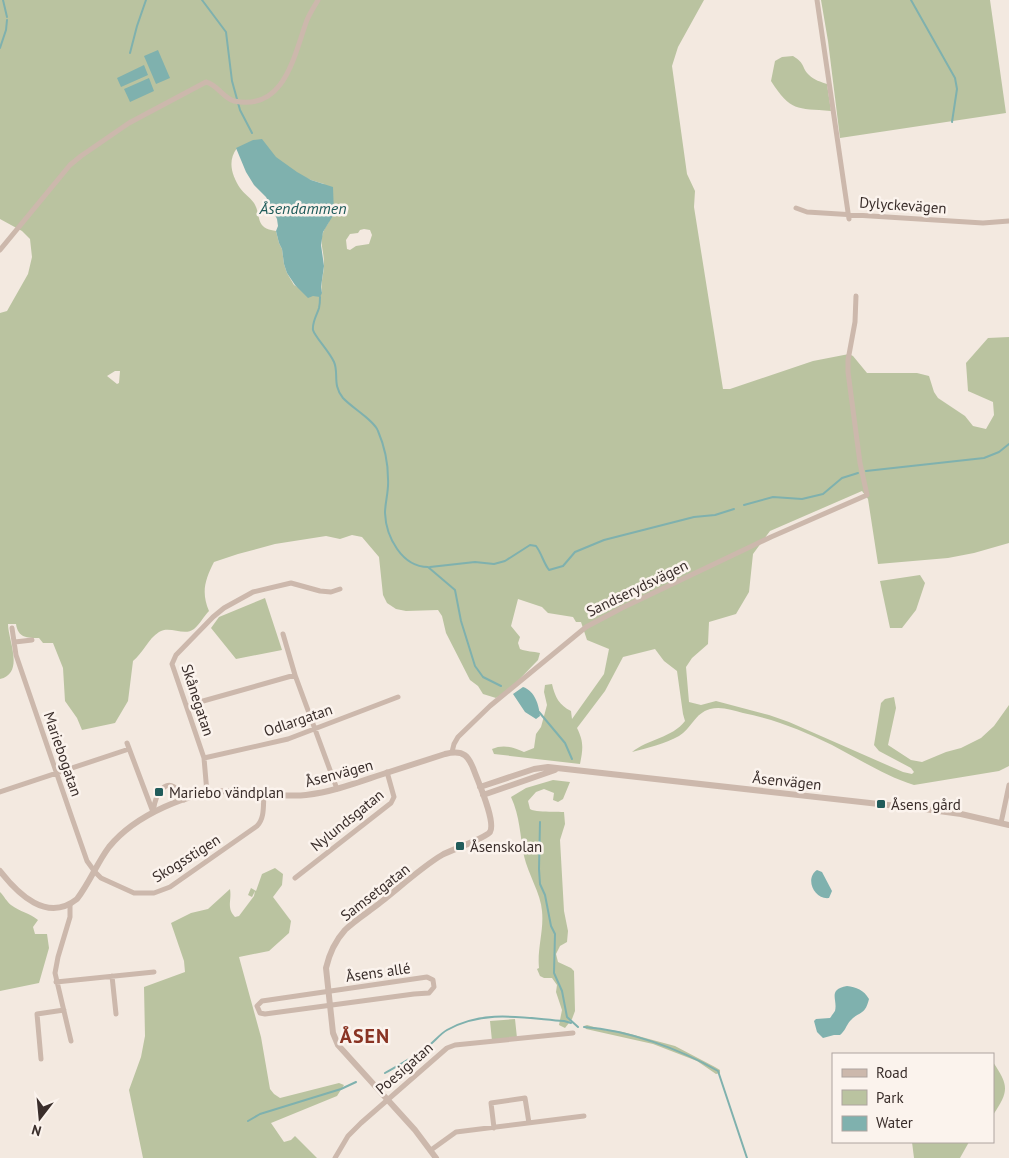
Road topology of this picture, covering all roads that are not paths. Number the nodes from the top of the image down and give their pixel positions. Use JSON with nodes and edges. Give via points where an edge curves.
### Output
{"nodes":[{"id":1,"x":318,"y":0,"type":"edge"},
{"id":2,"x":817,"y":0,"type":"edge"},
{"id":3,"x":796,"y":208,"type":"dead end"},
{"id":4,"x":849,"y":217,"type":"junction"},
{"id":5,"x":1009,"y":221,"type":"edge"},
{"id":6,"x":0,"y":250,"type":"edge"},
{"id":7,"x":856,"y":296,"type":"dead end"},
{"id":8,"x":340,"y":589,"type":"dead end"},
{"id":9,"x":12,"y":628,"type":"dead end"},
{"id":10,"x":283,"y":634,"type":"dead end"},
{"id":11,"x":32,"y":640,"type":"dead end"},
{"id":12,"x":15,"y":642,"type":"junction"},
{"id":13,"x":295,"y":675,"type":"junction"},
{"id":14,"x":398,"y":697,"type":"dead end"},
{"id":15,"x":187,"y":707,"type":"junction"},
{"id":16,"x":315,"y":728,"type":"junction"},
{"id":17,"x":452,"y":752,"type":"junction"},
{"id":18,"x":204,"y":758,"type":"junction"},
{"id":19,"x":561,"y":769,"type":"junction"},
{"id":20,"x":387,"y":772,"type":"junction"},
{"id":21,"x":57,"y":773,"type":"junction"},
{"id":22,"x":1009,"y":785,"type":"edge"},
{"id":23,"x":480,"y":787,"type":"junction"},
{"id":24,"x":337,"y":789,"type":"junction"},
{"id":25,"x":0,"y":792,"type":"edge"},
{"id":26,"x":207,"y":793,"type":"junction"},
{"id":27,"x":264,"y":794,"type":"junction"},
{"id":28,"x":483,"y":795,"type":"junction"},
{"id":29,"x":184,"y":800,"type":"junction"},
{"id":30,"x":153,"y":812,"type":"junction"},
{"id":31,"x":1001,"y":823,"type":"junction"},
{"id":32,"x":1009,"y":825,"type":"edge"},
{"id":33,"x":0,"y":871,"type":"edge"},
{"id":34,"x":94,"y":872,"type":"junction"},
{"id":35,"x":295,"y":878,"type":"dead end"},
{"id":36,"x":70,"y":905,"type":"junction"},
{"id":37,"x":154,"y":972,"type":"dead end"},
{"id":38,"x":112,"y":976,"type":"junction"},
{"id":39,"x":56,"y":982,"type":"junction"},
{"id":40,"x":328,"y":992,"type":"junction"},
{"id":41,"x":330,"y":1006,"type":"junction"},
{"id":42,"x":64,"y":1010,"type":"junction"},
{"id":43,"x":116,"y":1014,"type":"dead end"},
{"id":44,"x":573,"y":1033,"type":"dead end"},
{"id":45,"x":71,"y":1041,"type":"dead end"},
{"id":46,"x":41,"y":1059,"type":"dead end"},
{"id":47,"x":387,"y":1099,"type":"junction"},
{"id":48,"x":584,"y":1116,"type":"dead end"},
{"id":49,"x":529,"y":1123,"type":"junction"},
{"id":50,"x":494,"y":1128,"type":"junction"},
{"id":51,"x":431,"y":1150,"type":"junction"},
{"id":52,"x":335,"y":1158,"type":"edge"},
{"id":53,"x":436,"y":1158,"type":"edge"}],
"edges":[{"from":1,"to":6,"type":"street","via":[[291,65],[274,92],[259,101],[242,102],[226,97],[206,82],[129,123],[70,165]]},
{"from":2,"to":4,"type":"street"},
{"from":3,"to":4,"type":"street","name":"Dylyckevägen"},
{"from":4,"to":5,"type":"street","name":"Dylyckevägen","via":[[983,223]]},
{"from":7,"to":17,"type":"street","name":"Sandserydsvägen","via":[[848,372],[867,495],[771,537],[586,627],[490,706],[458,737]]},
{"from":8,"to":15,"type":"street","name":"Skånegatan","via":[[320,591],[291,583],[253,592],[218,613],[176,655],[172,664]]},
{"from":9,"to":12,"type":"street","name":"Mariebogatan"},
{"from":10,"to":13,"type":"street"},
{"from":11,"to":12,"type":"street"},
{"from":12,"to":21,"type":"street","name":"Mariebogatan","via":[[16,655]]},
{"from":13,"to":15,"type":"street"},
{"from":13,"to":16,"type":"street"},
{"from":14,"to":16,"type":"street","name":"Odlargatan"},
{"from":15,"to":18,"type":"street","name":"Skånegatan"},
{"from":16,"to":18,"type":"street","name":"Odlargatan","via":[[288,739]]},
{"from":16,"to":24,"type":"street"},
{"from":17,"to":20,"type":"street","name":"Åsenvägen"},
{"from":17,"to":23,"type":"street","via":[[460,752],[469,759]]},
{"from":18,"to":26,"type":"street","name":"Skånegatan"},
{"from":19,"to":23,"type":"street","name":"Åsenvägen","via":[[534,769]]},
{"from":19,"to":28,"type":"street","name":"Åsenvägen"},
{"from":19,"to":31,"type":"street","name":"Åsenvägen","via":[[924,809]]},
{"from":20,"to":24,"type":"street","name":"Åsenvägen"},
{"from":20,"to":35,"type":"street","name":"Nylundsgatan","via":[[394,797],[391,803]]},
{"from":21,"to":25,"type":"street"},
{"from":21,"to":30,"type":"street","via":[[128,746]]},
{"from":21,"to":34,"type":"street","name":"Mariebogatan","via":[[87,861]]},
{"from":22,"to":31,"type":"street"},
{"from":23,"to":28,"type":"street"},
{"from":24,"to":27,"type":"street","name":"Åsenvägen","via":[[304,795]]},
{"from":26,"to":27,"type":"street","name":"Åsenvägen"},
{"from":26,"to":29,"type":"street","name":"Åsenvägen"},
{"from":27,"to":34,"type":"street","name":"Skogsstigen","via":[[263,816],[258,826],[162,890],[134,893]]},
{"from":28,"to":40,"type":"street","name":"Samsetgatan","via":[[490,833],[440,856],[345,930],[328,959]]},
{"from":29,"to":30,"type":"street","name":"Åsenvägen"},
{"from":29,"to":30,"type":"street","via":[[176,787],[164,787],[158,792]]},
{"from":30,"to":34,"type":"street","name":"Åsenvägen","via":[[110,846]]},
{"from":31,"to":32,"type":"street","name":"Åsenvägen"},
{"from":33,"to":36,"type":"street","via":[[16,890],[37,904]]},
{"from":34,"to":36,"type":"street","name":"Åsenvägen"},
{"from":36,"to":39,"type":"street","via":[[70,917],[56,965]]},
{"from":37,"to":38,"type":"street"},
{"from":38,"to":39,"type":"street"},
{"from":38,"to":43,"type":"street"},
{"from":39,"to":42,"type":"street"},
{"from":40,"to":41,"type":"street","name":"Samsetgatan"},
{"from":40,"to":41,"type":"street","name":"Åsens allé","via":[[262,1001],[258,1008],[265,1014]]},
{"from":40,"to":41,"type":"street","name":"Åsens allé","via":[[427,977],[434,984],[432,991],[425,994]]},
{"from":41,"to":47,"type":"street","name":"Samsetgatan","via":[[338,1046]]},
{"from":42,"to":45,"type":"street"},
{"from":42,"to":46,"type":"street","via":[[37,1014]]},
{"from":44,"to":47,"type":"street","name":"Poesigatan","via":[[451,1046]]},
{"from":47,"to":51,"type":"street","name":"Samsetgatan"},
{"from":47,"to":52,"type":"street","name":"Poesigatan","via":[[348,1136]]},
{"from":48,"to":49,"type":"street"},
{"from":49,"to":50,"type":"street"},
{"from":49,"to":50,"type":"street","via":[[525,1098],[491,1103]]},
{"from":50,"to":51,"type":"street","via":[[456,1132]]},
{"from":51,"to":53,"type":"street","name":"Samsetgatan"}]}
